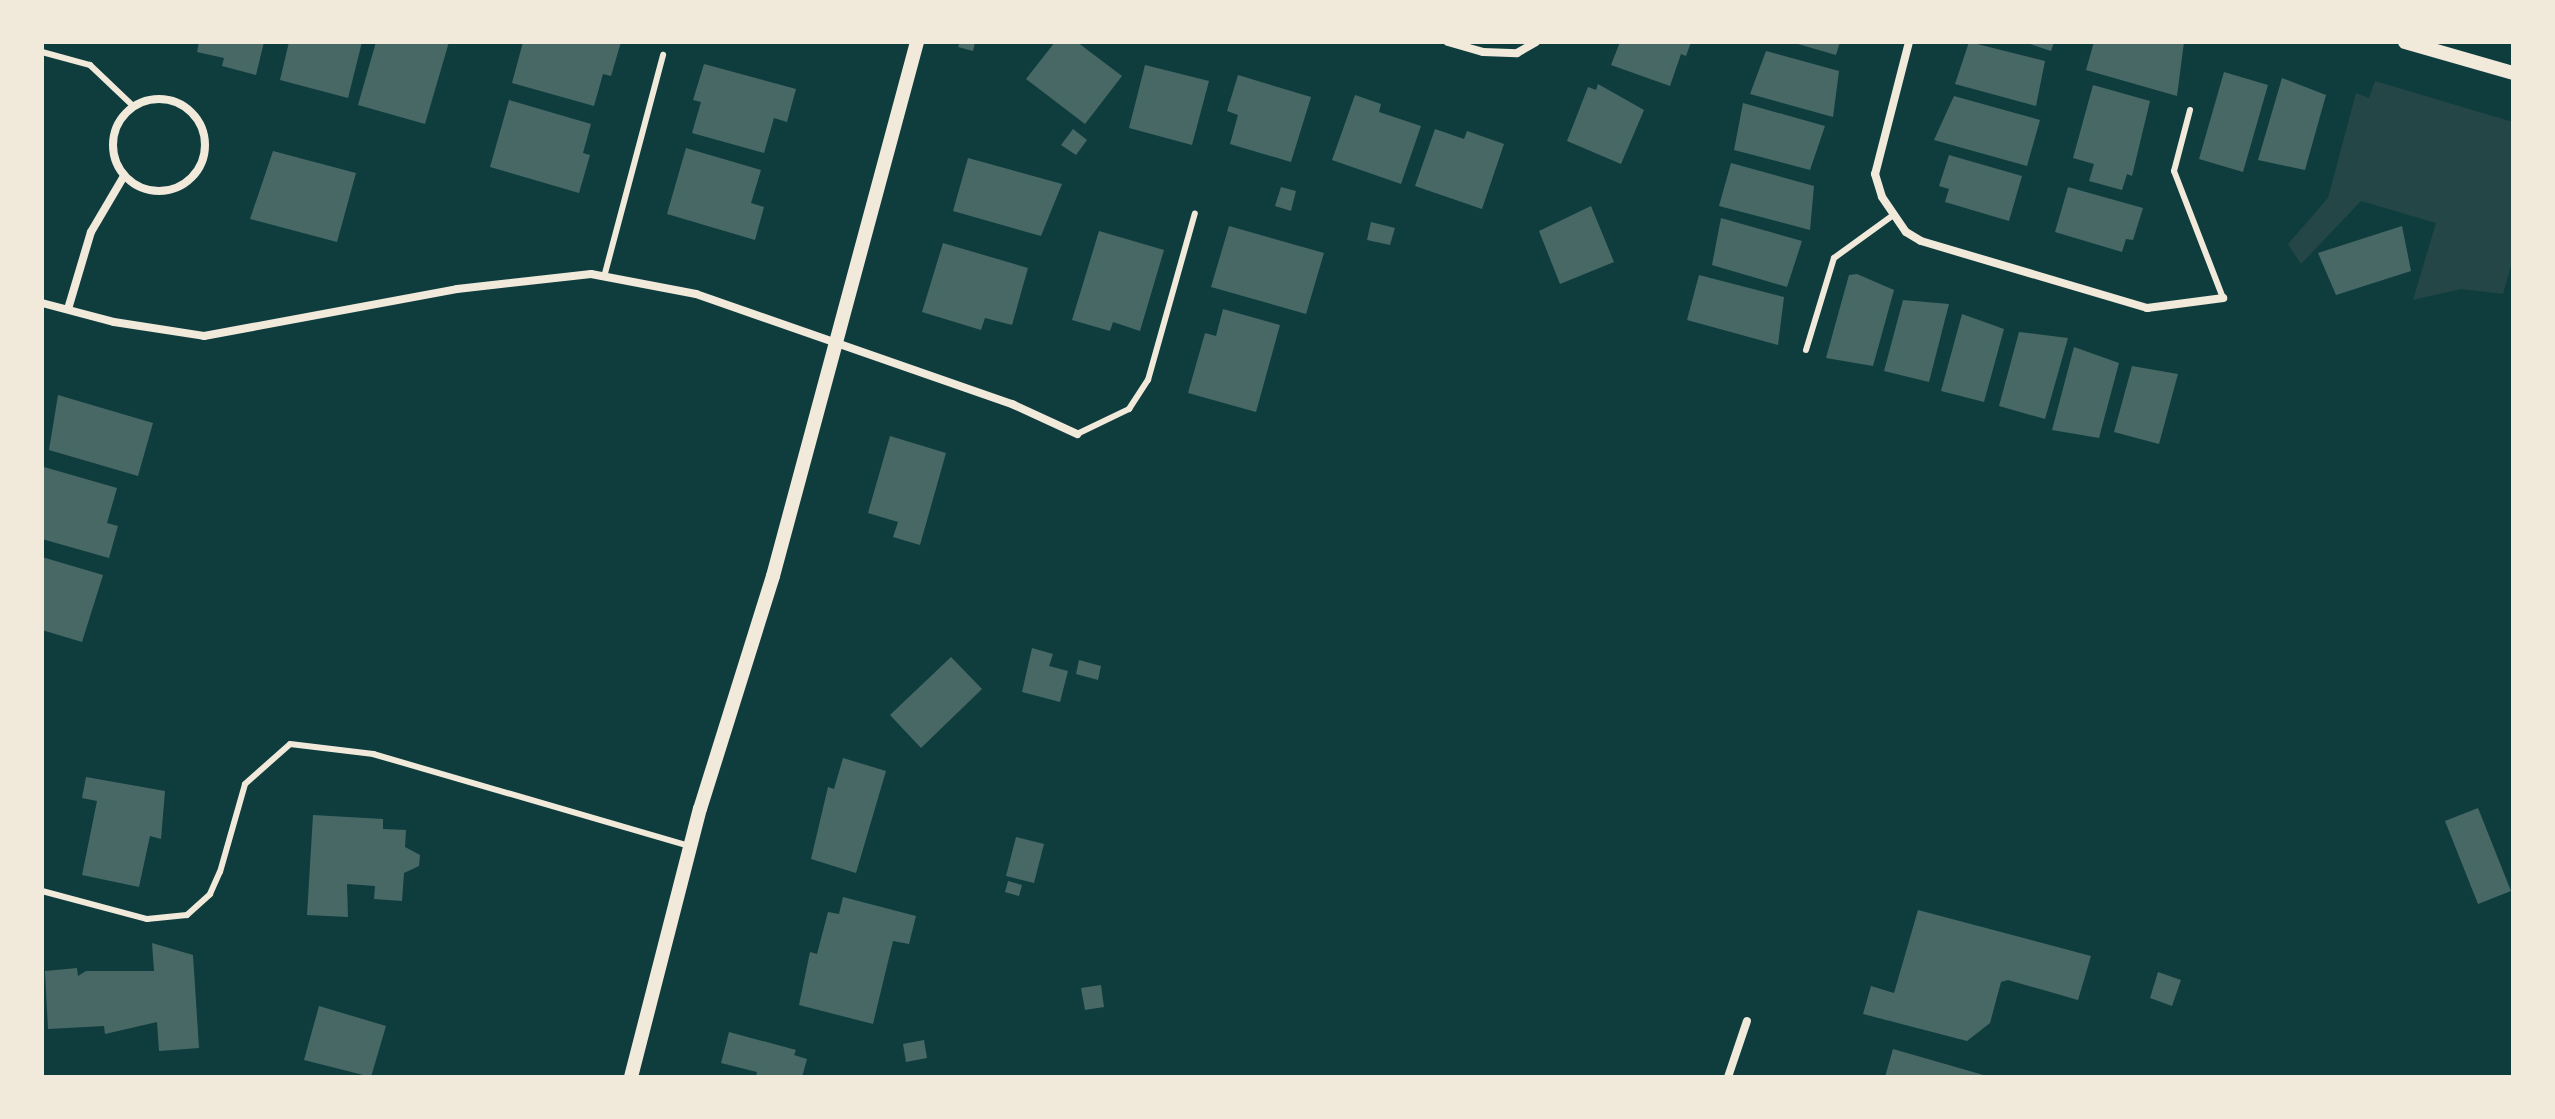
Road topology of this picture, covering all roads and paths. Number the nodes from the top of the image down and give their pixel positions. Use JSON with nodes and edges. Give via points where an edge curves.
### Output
{"nodes":[{"id":1,"x":917,"y":42,"type":"edge"},
{"id":2,"x":1448,"y":42,"type":"edge"},
{"id":3,"x":1536,"y":42,"type":"edge"},
{"id":4,"x":1909,"y":42,"type":"edge"},
{"id":5,"x":2405,"y":42,"type":"edge"},
{"id":6,"x":42,"y":52,"type":"edge"},
{"id":7,"x":663,"y":55,"type":"dead end"},
{"id":8,"x":2513,"y":73,"type":"edge"},
{"id":9,"x":133,"y":106,"type":"junction"},
{"id":10,"x":2190,"y":110,"type":"dead end"},
{"id":11,"x":124,"y":176,"type":"junction"},
{"id":12,"x":1195,"y":213,"type":"dead end"},
{"id":13,"x":1892,"y":216,"type":"junction"},
{"id":14,"x":604,"y":277,"type":"junction"},
{"id":15,"x":2223,"y":298,"type":"joint"},
{"id":16,"x":42,"y":303,"type":"edge"},
{"id":17,"x":68,"y":309,"type":"junction"},
{"id":18,"x":835,"y":342,"type":"junction"},
{"id":19,"x":1806,"y":350,"type":"dead end"},
{"id":20,"x":1077,"y":434,"type":"joint"},
{"id":21,"x":692,"y":847,"type":"junction"},
{"id":22,"x":42,"y":891,"type":"edge"},
{"id":23,"x":1747,"y":1021,"type":"dead end"},
{"id":24,"x":631,"y":1077,"type":"edge"},
{"id":25,"x":1728,"y":1077,"type":"edge"}],
"edges":[{"from":1,"to":18,"type":"street"},
{"from":2,"to":3,"type":"street","via":[[1483,52],[1517,53]]},
{"from":4,"to":13,"type":"street","via":[[1875,174]]},
{"from":5,"to":8,"type":"street"},
{"from":6,"to":9,"type":"lane","via":[[90,65]]},
{"from":7,"to":14,"type":"lane"},
{"from":9,"to":11,"type":"street","via":[[114,131],[116,162]]},
{"from":9,"to":11,"type":"street","via":[[164,99],[179,103],[201,125],[205,154],[200,168],[178,187],[149,191]]},
{"from":10,"to":15,"type":"lane","via":[[2174,171]]},
{"from":11,"to":17,"type":"street","via":[[91,232]]},
{"from":12,"to":20,"type":"lane","via":[[1148,380],[1129,409]]},
{"from":13,"to":15,"type":"street","via":[[1921,241],[2147,308]]},
{"from":13,"to":19,"type":"lane","via":[[1834,258]]},
{"from":14,"to":17,"type":"street","via":[[457,289],[204,336]]},
{"from":14,"to":18,"type":"street","via":[[696,294]]},
{"from":16,"to":17,"type":"street"},
{"from":18,"to":20,"type":"street","via":[[1012,404]]},
{"from":18,"to":21,"type":"street","via":[[773,576]]},
{"from":21,"to":22,"type":"lane","via":[[373,754],[290,744],[245,784],[220,872],[210,894],[187,915],[147,919]]},
{"from":21,"to":24,"type":"street"},
{"from":23,"to":25,"type":"street"}]}
